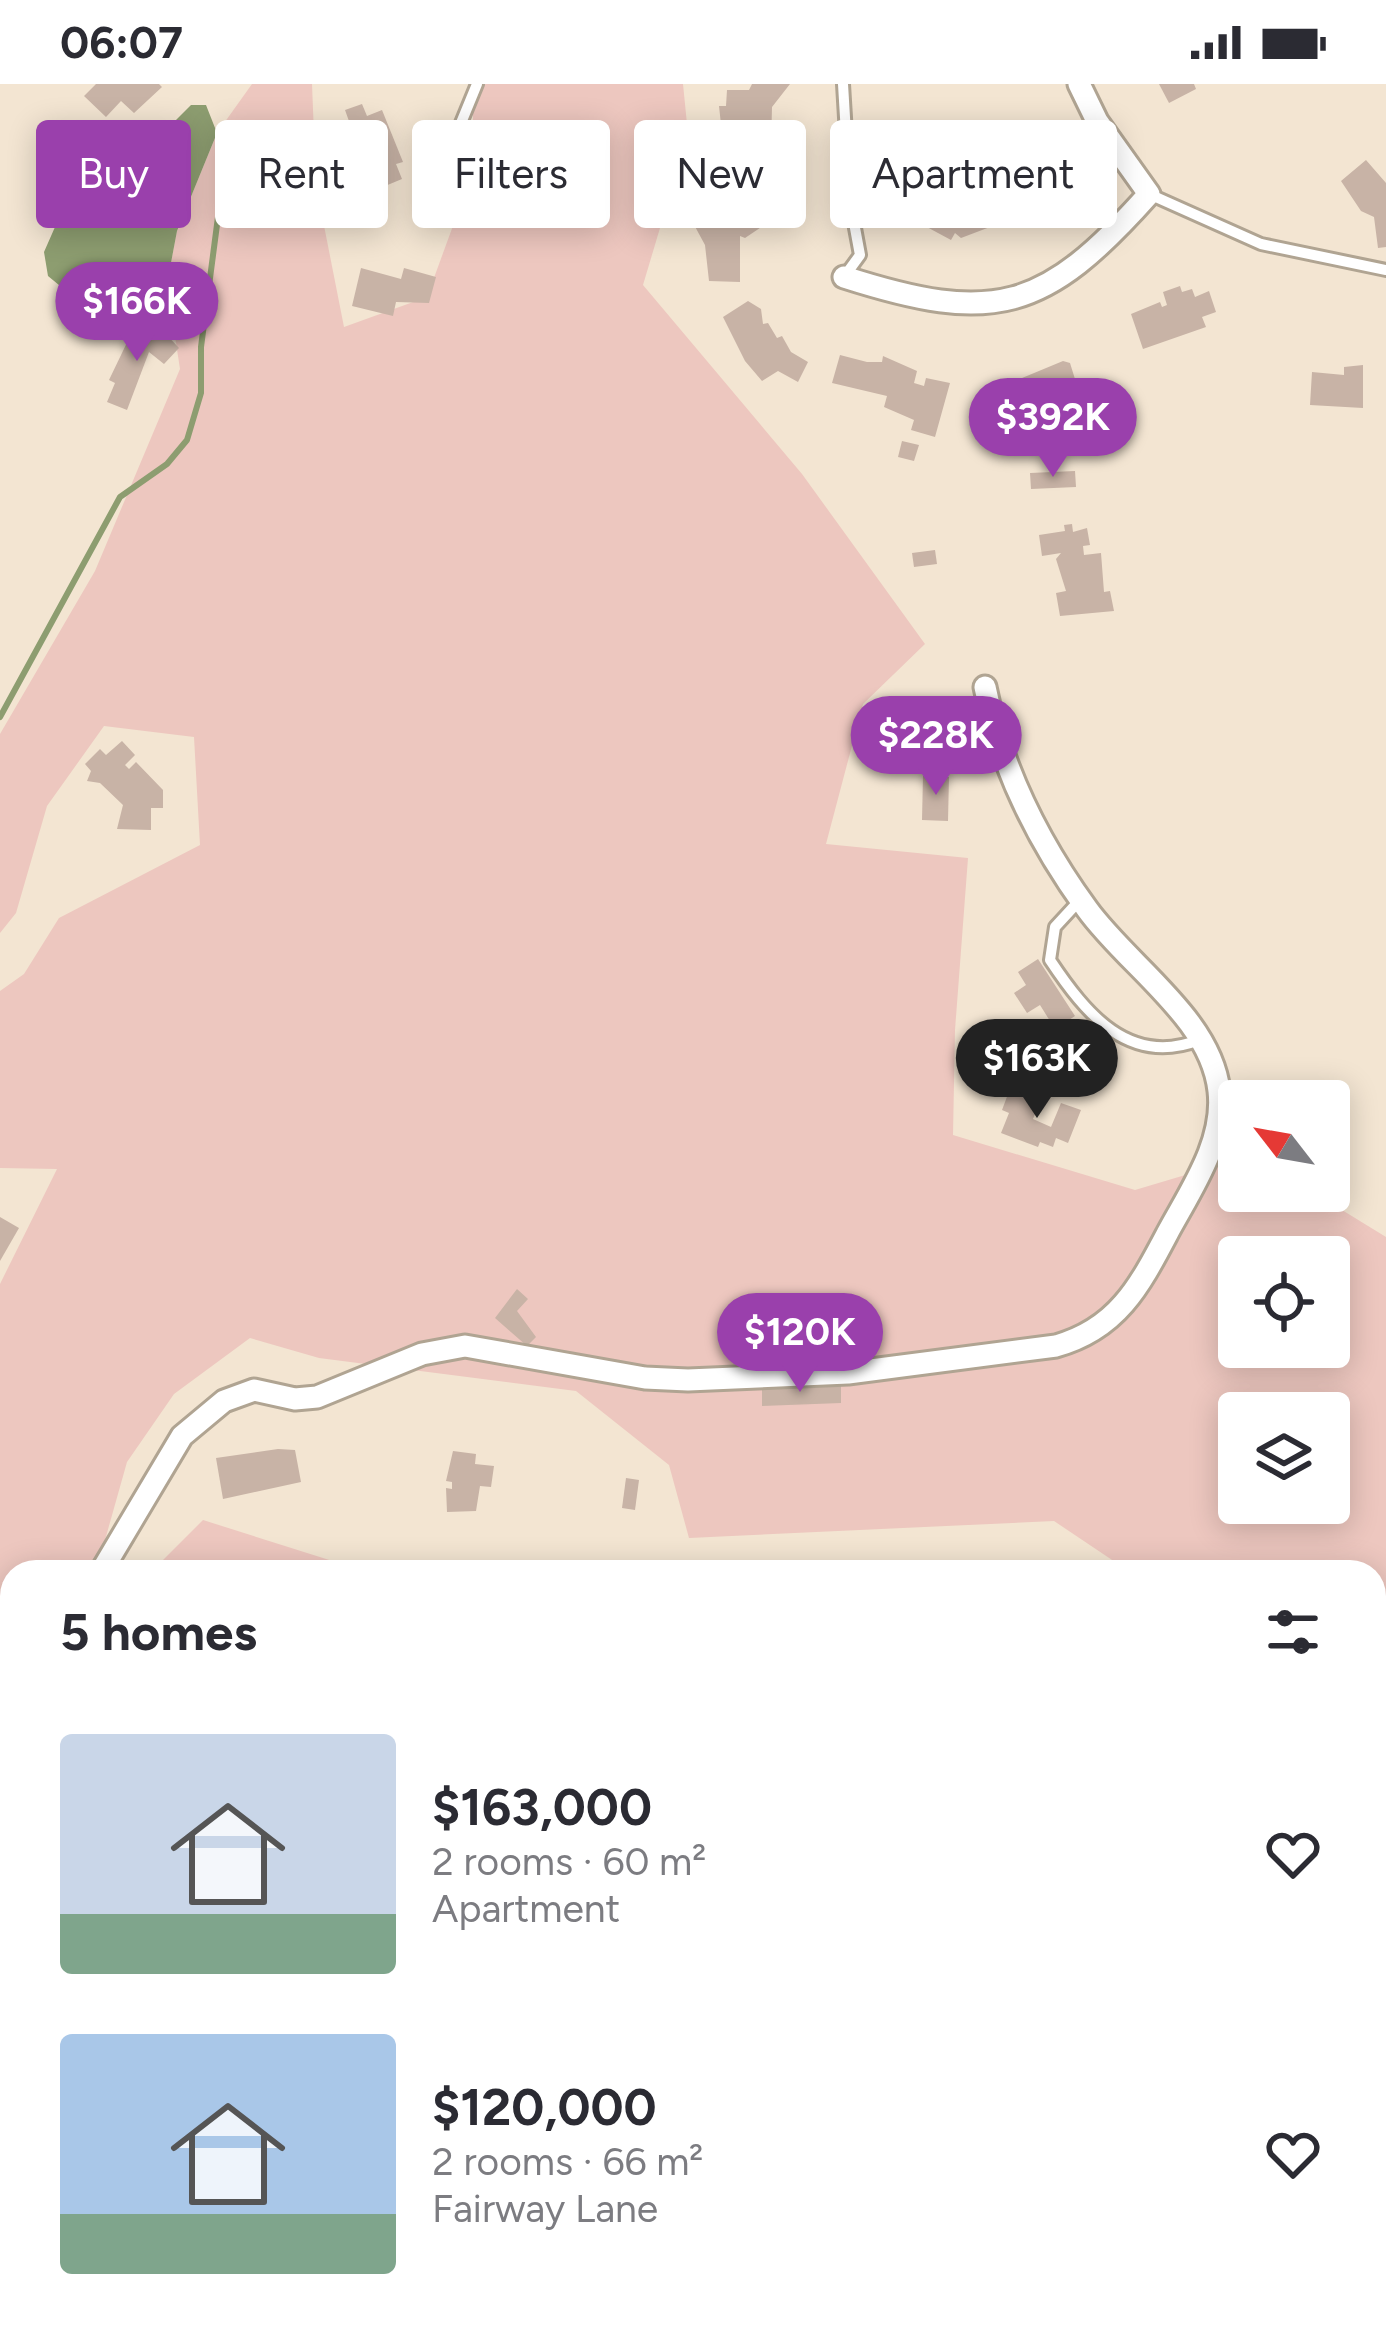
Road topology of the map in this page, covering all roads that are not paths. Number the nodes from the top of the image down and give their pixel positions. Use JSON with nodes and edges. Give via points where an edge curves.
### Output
{"nodes":[{"id":1,"x":477,"y":84,"type":"edge"},
{"id":2,"x":843,"y":84,"type":"edge"},
{"id":3,"x":1079,"y":84,"type":"edge"},
{"id":4,"x":462,"y":120,"type":"edge"},
{"id":5,"x":1149,"y":194,"type":"junction"},
{"id":6,"x":1386,"y":271,"type":"edge"},
{"id":7,"x":844,"y":277,"type":"joint"},
{"id":8,"x":985,"y":687,"type":"dead end"},
{"id":9,"x":1080,"y":899,"type":"junction"},
{"id":10,"x":1202,"y":1039,"type":"junction"},
{"id":11,"x":108,"y":1560,"type":"edge"}],
"edges":[{"from":1,"to":4,"type":"lane"},
{"from":2,"to":7,"type":"lane","via":[[860,255]]},
{"from":3,"to":5,"type":"street"},
{"from":5,"to":6,"type":"lane","via":[[1261,244]]},
{"from":5,"to":7,"type":"street","via":[[1078,268],[1025,295],[940,304]]},
{"from":8,"to":9,"type":"street","via":[[1012,775]]},
{"from":9,"to":10,"type":"street"},
{"from":9,"to":10,"type":"lane","via":[[1055,927],[1050,960],[1102,1026],[1137,1047],[1173,1050]]},
{"from":10,"to":11,"type":"street","via":[[1220,1094],[1215,1136],[1133,1296],[1082,1339],[744,1380],[645,1378],[448,1347],[317,1397],[254,1390],[224,1401],[182,1436]]}]}
